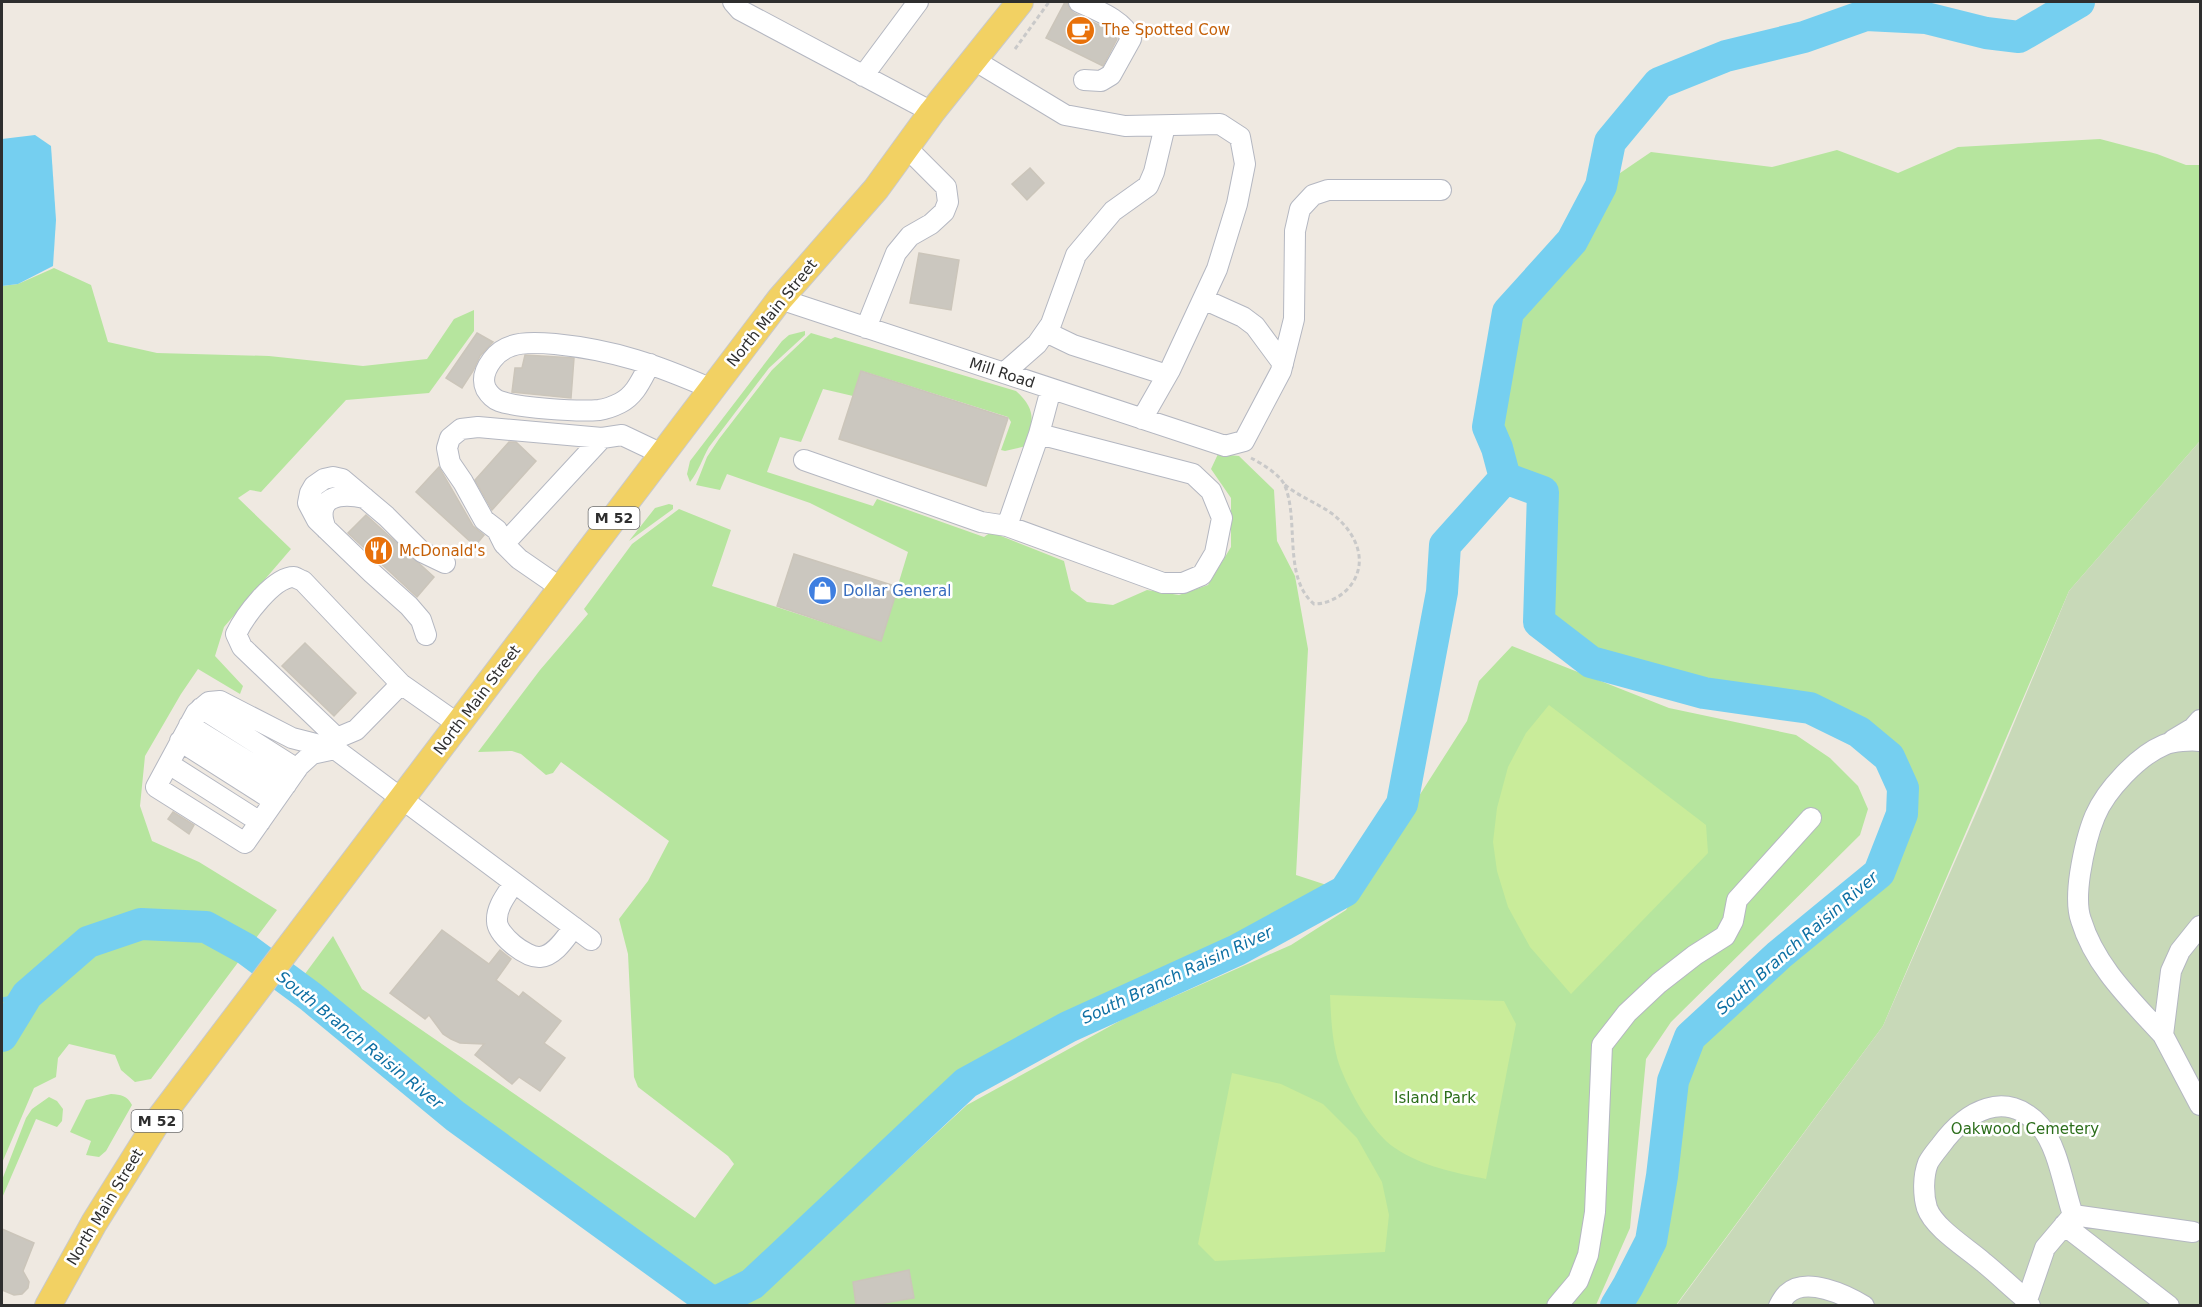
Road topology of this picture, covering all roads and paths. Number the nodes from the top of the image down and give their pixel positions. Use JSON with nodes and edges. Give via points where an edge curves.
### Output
{"nodes":[{"id":1,"x":733,"y":2,"type":"edge"},
{"id":2,"x":918,"y":2,"type":"edge"},
{"id":3,"x":1020,"y":2,"type":"edge"},
{"id":4,"x":1048,"y":2,"type":"edge"},
{"id":5,"x":1079,"y":2,"type":"edge"},
{"id":6,"x":1014,"y":49,"type":"dead end"},
{"id":7,"x":974,"y":60,"type":"junction"},
{"id":8,"x":862,"y":76,"type":"junction"},
{"id":9,"x":1084,"y":80,"type":"dead end"},
{"id":10,"x":932,"y":112,"type":"junction"},
{"id":11,"x":1165,"y":126,"type":"junction"},
{"id":12,"x":906,"y":147,"type":"junction"},
{"id":13,"x":1441,"y":190,"type":"dead end"},
{"id":14,"x":780,"y":299,"type":"junction"},
{"id":15,"x":1203,"y":299,"type":"junction"},
{"id":16,"x":866,"y":328,"type":"junction"},
{"id":17,"x":1046,"y":332,"type":"junction"},
{"id":18,"x":650,"y":364,"type":"junction"},
{"id":19,"x":1283,"y":364,"type":"junction"},
{"id":20,"x":1004,"y":373,"type":"junction"},
{"id":21,"x":1167,"y":375,"type":"junction"},
{"id":22,"x":712,"y":389,"type":"junction"},
{"id":23,"x":1051,"y":389,"type":"junction"},
{"id":24,"x":1142,"y":419,"type":"junction"},
{"id":25,"x":1039,"y":434,"type":"junction"},
{"id":26,"x":602,"y":438,"type":"junction"},
{"id":27,"x":1232,"y":444,"type":"junction"},
{"id":28,"x":662,"y":454,"type":"junction"},
{"id":29,"x":804,"y":460,"type":"dead end"},
{"id":30,"x":1283,"y":483,"type":"junction"},
{"id":31,"x":1007,"y":526,"type":"junction"},
{"id":32,"x":504,"y":544,"type":"junction"},
{"id":33,"x":445,"y":563,"type":"dead end"},
{"id":34,"x":561,"y":588,"type":"junction"},
{"id":35,"x":426,"y":635,"type":"dead end"},
{"id":36,"x":401,"y":684,"type":"junction"},
{"id":37,"x":201,"y":708,"type":"junction"},
{"id":38,"x":2200,"y":720,"type":"edge"},
{"id":39,"x":458,"y":724,"type":"junction"},
{"id":40,"x":185,"y":733,"type":"junction"},
{"id":41,"x":2200,"y":741,"type":"edge"},
{"id":42,"x":336,"y":743,"type":"junction"},
{"id":43,"x":2165,"y":744,"type":"junction"},
{"id":44,"x":297,"y":769,"type":"junction"},
{"id":45,"x":286,"y":785,"type":"junction"},
{"id":46,"x":401,"y":800,"type":"junction"},
{"id":47,"x":274,"y":801,"type":"junction"},
{"id":48,"x":1811,"y":818,"type":"dead end"},
{"id":49,"x":514,"y":883,"type":"junction"},
{"id":50,"x":2200,"y":926,"type":"edge"},
{"id":51,"x":574,"y":927,"type":"junction"},
{"id":52,"x":591,"y":940,"type":"dead end"},
{"id":53,"x":2163,"y":1035,"type":"junction"},
{"id":54,"x":2200,"y":1105,"type":"edge"},
{"id":55,"x":2068,"y":1220,"type":"junction"},
{"id":56,"x":2198,"y":1230,"type":"edge"},
{"id":57,"x":2028,"y":1304,"type":"edge"},
{"id":58,"x":48,"y":1305,"type":"edge"},
{"id":59,"x":1557,"y":1305,"type":"edge"},
{"id":60,"x":1779,"y":1305,"type":"edge"},
{"id":61,"x":1864,"y":1305,"type":"edge"},
{"id":62,"x":2168,"y":1305,"type":"edge"}],
"edges":[{"from":1,"to":8,"type":"street","via":[[740,10]]},
{"from":2,"to":8,"type":"street"},
{"from":3,"to":7,"type":"main road","name":"North Main Street"},
{"from":4,"to":6,"type":"path"},
{"from":5,"to":9,"type":"street","via":[[1105,14],[1131,39],[1111,75],[1101,81]]},
{"from":7,"to":10,"type":"main road","name":"North Main Street"},
{"from":7,"to":11,"type":"street","via":[[1065,115],[1125,126]]},
{"from":8,"to":10,"type":"street"},
{"from":10,"to":12,"type":"main road","name":"North Main Street","number":"M 52"},
{"from":11,"to":15,"type":"street","via":[[1220,124],[1240,137],[1245,164],[1237,204]]},
{"from":11,"to":17,"type":"street","via":[[1148,186],[1113,211],[1076,255]]},
{"from":12,"to":14,"type":"main road","name":"North Main Street","number":"M 52","via":[[876,189]]},
{"from":12,"to":16,"type":"street","via":[[946,187],[948,202],[945,212],[910,236],[896,253]]},
{"from":13,"to":19,"type":"street","via":[[1328,190],[1313,195],[1300,209],[1295,231],[1294,319]]},
{"from":14,"to":16,"type":"street","name":"Mill Road"},
{"from":14,"to":22,"type":"main road","name":"North Main Street","number":"M 52"},
{"from":15,"to":19,"type":"street","via":[[1244,317]]},
{"from":15,"to":21,"type":"street"},
{"from":16,"to":20,"type":"street","name":"Mill Road"},
{"from":17,"to":20,"type":"street"},
{"from":17,"to":21,"type":"street","via":[[1073,345]]},
{"from":18,"to":18,"type":"street","via":[[592,348],[527,342],[496,355],[486,368],[484,381],[496,400],[511,404],[602,410],[623,402],[636,390]]},
{"from":18,"to":22,"type":"street"},
{"from":19,"to":27,"type":"street","via":[[1244,441]]},
{"from":20,"to":23,"type":"street","name":"Mill Road"},
{"from":21,"to":24,"type":"street"},
{"from":22,"to":28,"type":"main road","name":"North Main Street","number":"M 52"},
{"from":23,"to":24,"type":"street","name":"Mill Road"},
{"from":23,"to":25,"type":"street"},
{"from":24,"to":27,"type":"street","name":"Mill Road"},
{"from":25,"to":31,"type":"street"},
{"from":25,"to":31,"type":"street","via":[[1193,474],[1211,491],[1222,518],[1215,553],[1202,575],[1183,583],[1163,583]]},
{"from":26,"to":28,"type":"street","via":[[622,435]]},
{"from":26,"to":32,"type":"street"},
{"from":26,"to":32,"type":"street","via":[[478,426],[461,429],[450,438],[450,463],[484,520],[498,530]]},
{"from":27,"to":30,"type":"path"},
{"from":28,"to":34,"type":"main road","name":"North Main Street","number":"M 52"},
{"from":29,"to":31,"type":"street","via":[[981,522]]},
{"from":30,"to":30,"type":"path","via":[[1304,595],[1314,604],[1324,604],[1353,584],[1359,561],[1358,545],[1334,515]]},
{"from":32,"to":34,"type":"street","via":[[519,560]]},
{"from":33,"to":35,"type":"street","via":[[422,552],[342,479],[324,479],[310,493],[308,503],[317,520],[410,606]]},
{"from":34,"to":39,"type":"main road","name":"North Main Street","number":"M 52"},
{"from":36,"to":39,"type":"street"},
{"from":36,"to":42,"type":"street","via":[[356,730]]},
{"from":36,"to":42,"type":"street","via":[[303,581],[294,577],[278,582],[243,619],[236,634],[242,647]]},
{"from":37,"to":40,"type":"street"},
{"from":37,"to":42,"type":"street","via":[[220,701],[292,738]]},
{"from":37,"to":44,"type":"street"},
{"from":38,"to":43,"type":"street"},
{"from":39,"to":46,"type":"main road","name":"North Main Street","number":"M 52"},
{"from":40,"to":45,"type":"street"},
{"from":40,"to":47,"type":"street"},
{"from":40,"to":47,"type":"street","via":[[156,787],[245,843]]},
{"from":41,"to":43,"type":"street"},
{"from":42,"to":44,"type":"street","via":[[312,754]]},
{"from":42,"to":46,"type":"street"},
{"from":43,"to":53,"type":"street","via":[[2115,784],[2095,815],[2078,886],[2080,917],[2091,948],[2113,980]]},
{"from":44,"to":45,"type":"street"},
{"from":45,"to":47,"type":"street"},
{"from":46,"to":49,"type":"street"},
{"from":46,"to":58,"type":"main road","name":"North Main Street","number":"M 52","via":[[152,1129]]},
{"from":48,"to":59,"type":"street","via":[[1737,900],[1725,936],[1659,983],[1627,1013],[1602,1045],[1595,1212],[1588,1255],[1578,1281]]},
{"from":49,"to":51,"type":"street"},
{"from":49,"to":51,"type":"street","via":[[499,907],[496,922],[506,939],[526,954],[541,957],[556,950]]},
{"from":50,"to":53,"type":"street","via":[[2180,951],[2171,971]]},
{"from":51,"to":52,"type":"street"},
{"from":53,"to":54,"type":"street"},
{"from":55,"to":56,"type":"street"},
{"from":55,"to":57,"type":"street","via":[[2045,1248]]},
{"from":55,"to":57,"type":"street","via":[[2056,1157],[2040,1126],[2018,1108],[2000,1105],[1975,1113],[1950,1132],[1928,1163],[1924,1185],[1927,1210],[1945,1233]]},
{"from":55,"to":62,"type":"street"},
{"from":60,"to":61,"type":"street","via":[[1788,1292],[1802,1288],[1825,1288]]}]}
